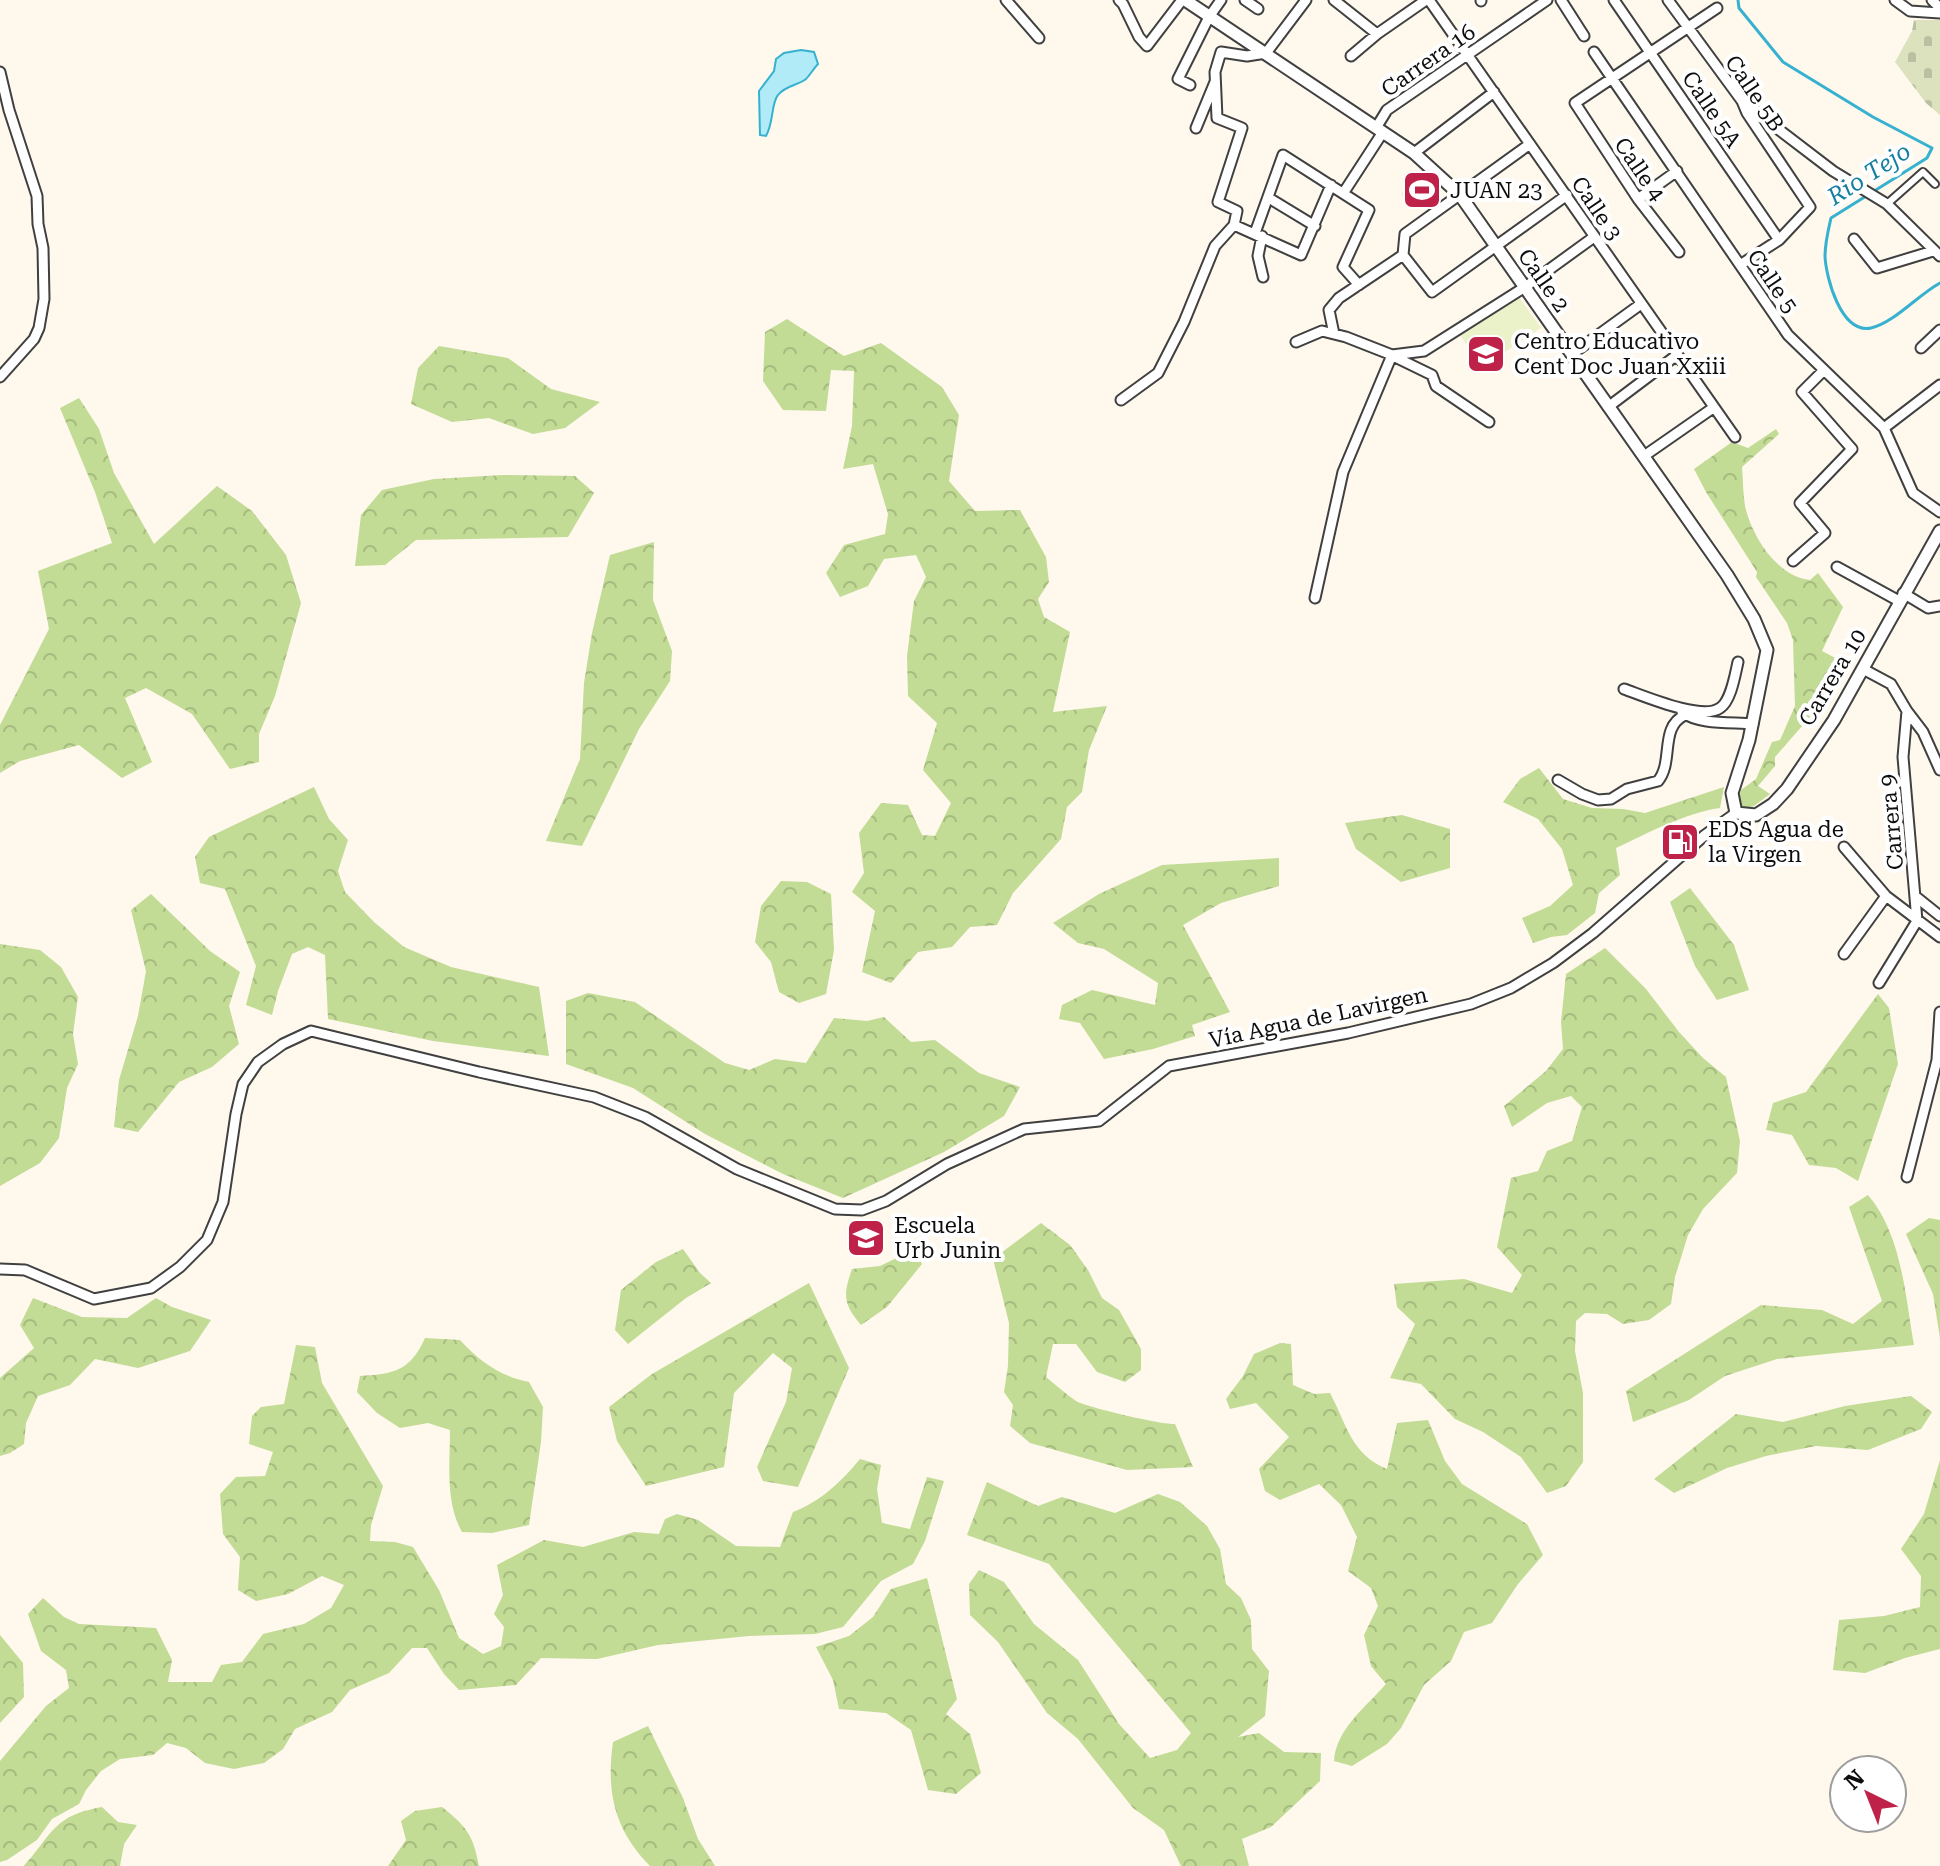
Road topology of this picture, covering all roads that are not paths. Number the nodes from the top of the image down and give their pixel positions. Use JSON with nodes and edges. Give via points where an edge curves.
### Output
{"nodes":[{"id":1,"x":1006,"y":0,"type":"edge"},
{"id":2,"x":1119,"y":0,"type":"edge"},
{"id":3,"x":1183,"y":0,"type":"edge"},
{"id":4,"x":1221,"y":0,"type":"edge"},
{"id":5,"x":1245,"y":0,"type":"edge"},
{"id":6,"x":1306,"y":0,"type":"edge"},
{"id":7,"x":1334,"y":0,"type":"edge"},
{"id":8,"x":1427,"y":0,"type":"edge"},
{"id":9,"x":1547,"y":0,"type":"edge"},
{"id":10,"x":1561,"y":0,"type":"edge"},
{"id":11,"x":1614,"y":0,"type":"edge"},
{"id":12,"x":1668,"y":0,"type":"edge"},
{"id":13,"x":1895,"y":0,"type":"edge"},
{"id":14,"x":1932,"y":0,"type":"edge"},
{"id":15,"x":1717,"y":8,"type":"dead end"},
{"id":16,"x":1258,"y":9,"type":"dead end"},
{"id":17,"x":1940,"y":11,"type":"edge"},
{"id":18,"x":1209,"y":17,"type":"junction"},
{"id":19,"x":1688,"y":28,"type":"junction"},
{"id":20,"x":1377,"y":34,"type":"junction"},
{"id":21,"x":1584,"y":36,"type":"dead end"},
{"id":22,"x":1039,"y":38,"type":"dead end"},
{"id":23,"x":1594,"y":52,"type":"dead end"},
{"id":24,"x":1652,"y":52,"type":"junction"},
{"id":25,"x":1266,"y":53,"type":"junction"},
{"id":26,"x":1468,"y":53,"type":"junction"},
{"id":27,"x":1351,"y":56,"type":"dead end"},
{"id":28,"x":0,"y":72,"type":"edge"},
{"id":29,"x":1216,"y":79,"type":"junction"},
{"id":30,"x":1613,"y":80,"type":"junction"},
{"id":31,"x":1190,"y":85,"type":"dead end"},
{"id":32,"x":1494,"y":92,"type":"junction"},
{"id":33,"x":1742,"y":101,"type":"junction"},
{"id":34,"x":1196,"y":128,"type":"dead end"},
{"id":35,"x":1379,"y":130,"type":"junction"},
{"id":36,"x":1530,"y":144,"type":"junction"},
{"id":37,"x":1414,"y":153,"type":"junction"},
{"id":38,"x":1677,"y":171,"type":"junction"},
{"id":39,"x":1935,"y":184,"type":"dead end"},
{"id":40,"x":1331,"y":185,"type":"junction"},
{"id":41,"x":1344,"y":192,"type":"junction"},
{"id":42,"x":1460,"y":195,"type":"junction"},
{"id":43,"x":1567,"y":195,"type":"junction"},
{"id":44,"x":1269,"y":198,"type":"junction"},
{"id":45,"x":1638,"y":199,"type":"junction"},
{"id":46,"x":1884,"y":202,"type":"junction"},
{"id":47,"x":1234,"y":225,"type":"junction"},
{"id":48,"x":1315,"y":226,"type":"junction"},
{"id":49,"x":1259,"y":234,"type":"junction"},
{"id":50,"x":1594,"y":237,"type":"junction"},
{"id":51,"x":1854,"y":239,"type":"dead end"},
{"id":52,"x":1779,"y":240,"type":"junction"},
{"id":53,"x":1496,"y":246,"type":"junction"},
{"id":54,"x":1679,"y":252,"type":"dead end"},
{"id":55,"x":1403,"y":255,"type":"junction"},
{"id":56,"x":1938,"y":255,"type":"edge"},
{"id":57,"x":1740,"y":265,"type":"junction"},
{"id":58,"x":1263,"y":277,"type":"dead end"},
{"id":59,"x":1359,"y":285,"type":"junction"},
{"id":60,"x":1525,"y":287,"type":"junction"},
{"id":61,"x":1641,"y":304,"type":"junction"},
{"id":62,"x":1940,"y":330,"type":"edge"},
{"id":63,"x":1334,"y":334,"type":"junction"},
{"id":64,"x":1296,"y":342,"type":"dead end"},
{"id":65,"x":1921,"y":348,"type":"dead end"},
{"id":66,"x":1572,"y":354,"type":"junction"},
{"id":67,"x":1392,"y":355,"type":"junction"},
{"id":68,"x":1677,"y":355,"type":"junction"},
{"id":69,"x":1823,"y":371,"type":"junction"},
{"id":70,"x":0,"y":377,"type":"edge"},
{"id":71,"x":1940,"y":385,"type":"edge"},
{"id":72,"x":1121,"y":400,"type":"dead end"},
{"id":73,"x":1608,"y":407,"type":"junction"},
{"id":74,"x":1713,"y":408,"type":"junction"},
{"id":75,"x":1489,"y":422,"type":"dead end"},
{"id":76,"x":1884,"y":428,"type":"junction"},
{"id":77,"x":1735,"y":437,"type":"dead end"},
{"id":78,"x":1644,"y":456,"type":"junction"},
{"id":79,"x":1940,"y":512,"type":"edge"},
{"id":80,"x":1940,"y":531,"type":"edge"},
{"id":81,"x":1793,"y":561,"type":"dead end"},
{"id":82,"x":1837,"y":567,"type":"dead end"},
{"id":83,"x":1901,"y":597,"type":"junction"},
{"id":84,"x":1315,"y":598,"type":"dead end"},
{"id":85,"x":1940,"y":606,"type":"edge"},
{"id":86,"x":1738,"y":662,"type":"dead end"},
{"id":87,"x":1863,"y":669,"type":"junction"},
{"id":88,"x":1624,"y":689,"type":"dead end"},
{"id":89,"x":1676,"y":706,"type":"junction"},
{"id":90,"x":1907,"y":711,"type":"junction"},
{"id":91,"x":1685,"y":715,"type":"junction"},
{"id":92,"x":1753,"y":724,"type":"junction"},
{"id":93,"x":1940,"y":770,"type":"edge"},
{"id":94,"x":1558,"y":780,"type":"dead end"},
{"id":95,"x":1736,"y":813,"type":"junction"},
{"id":96,"x":1844,"y":847,"type":"dead end"},
{"id":97,"x":1886,"y":896,"type":"junction"},
{"id":98,"x":1915,"y":896,"type":"junction"},
{"id":99,"x":1940,"y":916,"type":"edge"},
{"id":100,"x":1917,"y":921,"type":"junction"},
{"id":101,"x":1940,"y":937,"type":"edge"},
{"id":102,"x":1844,"y":954,"type":"dead end"},
{"id":103,"x":1879,"y":983,"type":"dead end"},
{"id":104,"x":1940,"y":1012,"type":"edge"},
{"id":105,"x":1907,"y":1177,"type":"dead end"},
{"id":106,"x":0,"y":1269,"type":"edge"}],
"edges":[{"from":1,"to":22,"type":"street"},
{"from":2,"to":3,"type":"street","via":[[1147,46]]},
{"from":3,"to":18,"type":"street","name":"Calle 2"},
{"from":4,"to":18,"type":"street"},
{"from":5,"to":16,"type":"street"},
{"from":6,"to":25,"type":"street"},
{"from":7,"to":20,"type":"street"},
{"from":8,"to":20,"type":"street"},
{"from":8,"to":26,"type":"street","name":"Calle 3"},
{"from":9,"to":26,"type":"street","name":"Carrera 16"},
{"from":10,"to":21,"type":"street"},
{"from":11,"to":24,"type":"street","name":"Calle 5A"},
{"from":12,"to":19,"type":"street","name":"Calle 5B"},
{"from":13,"to":17,"type":"street","via":[[1910,11]]},
{"from":14,"to":17,"type":"street"},
{"from":15,"to":19,"type":"street"},
{"from":18,"to":25,"type":"street","name":"Calle 2"},
{"from":18,"to":31,"type":"street","via":[[1178,79]]},
{"from":19,"to":24,"type":"street"},
{"from":19,"to":33,"type":"street","name":"Calle 5B"},
{"from":20,"to":27,"type":"street"},
{"from":23,"to":30,"type":"street","name":"Calle 5"},
{"from":24,"to":30,"type":"street"},
{"from":24,"to":52,"type":"street","name":"Calle 5A"},
{"from":25,"to":29,"type":"street","via":[[1221,52]]},
{"from":25,"to":35,"type":"street","name":"Calle 2"},
{"from":26,"to":32,"type":"street","name":"Calle 3"},
{"from":26,"to":35,"type":"street","name":"Carrera 16","via":[[1387,110]]},
{"from":28,"to":70,"type":"street","via":[[37,196],[44,299],[34,339]]},
{"from":29,"to":34,"type":"street"},
{"from":29,"to":47,"type":"street","via":[[1217,118],[1242,128],[1218,202],[1237,211]]},
{"from":30,"to":38,"type":"street","name":"Calle 5"},
{"from":30,"to":45,"type":"street","name":"Calle 4","via":[[1575,103]]},
{"from":32,"to":36,"type":"street","name":"Calle 3"},
{"from":32,"to":37,"type":"street"},
{"from":33,"to":46,"type":"street"},
{"from":33,"to":52,"type":"street","name":"Calle 5B","via":[[1810,207]]},
{"from":35,"to":37,"type":"street","name":"Calle 2"},
{"from":35,"to":41,"type":"street","name":"Carrera 16"},
{"from":36,"to":42,"type":"street"},
{"from":36,"to":43,"type":"street","name":"Calle 3"},
{"from":37,"to":42,"type":"street","name":"Calle 2"},
{"from":38,"to":45,"type":"street"},
{"from":38,"to":57,"type":"street","name":"Calle 5"},
{"from":39,"to":46,"type":"street","via":[[1923,172]]},
{"from":40,"to":41,"type":"street"},
{"from":40,"to":44,"type":"street","via":[[1283,155]]},
{"from":40,"to":48,"type":"street"},
{"from":41,"to":59,"type":"street","via":[[1369,210],[1343,267]]},
{"from":42,"to":53,"type":"street","name":"Calle 2"},
{"from":42,"to":55,"type":"street","via":[[1405,234]]},
{"from":43,"to":50,"type":"street","name":"Calle 3"},
{"from":43,"to":53,"type":"street"},
{"from":44,"to":48,"type":"street"},
{"from":44,"to":49,"type":"street"},
{"from":45,"to":54,"type":"street","name":"Calle 4"},
{"from":46,"to":56,"type":"street"},
{"from":47,"to":49,"type":"street"},
{"from":47,"to":72,"type":"street","via":[[1215,246],[1158,373]]},
{"from":48,"to":49,"type":"street","via":[[1301,255]]},
{"from":49,"to":58,"type":"street"},
{"from":50,"to":60,"type":"street"},
{"from":50,"to":61,"type":"street","name":"Calle 3"},
{"from":51,"to":56,"type":"street","via":[[1877,268]]},
{"from":52,"to":57,"type":"street"},
{"from":53,"to":55,"type":"street","via":[[1432,292]]},
{"from":53,"to":60,"type":"street","name":"Calle 2"},
{"from":55,"to":59,"type":"street"},
{"from":57,"to":69,"type":"street","name":"Calle 5","via":[[1788,335]]},
{"from":59,"to":63,"type":"street","via":[[1329,310]]},
{"from":60,"to":66,"type":"street","name":"Calle 2"},
{"from":60,"to":67,"type":"street","via":[[1424,351]]},
{"from":61,"to":66,"type":"street"},
{"from":61,"to":68,"type":"street","name":"Calle 3"},
{"from":62,"to":65,"type":"street"},
{"from":63,"to":64,"type":"street","via":[[1322,331]]},
{"from":63,"to":67,"type":"street"},
{"from":66,"to":73,"type":"street","name":"Calle 2"},
{"from":67,"to":75,"type":"street","via":[[1432,375],[1436,386]]},
{"from":67,"to":84,"type":"street","via":[[1343,472]]},
{"from":68,"to":73,"type":"street"},
{"from":68,"to":74,"type":"street","name":"Calle 3"},
{"from":69,"to":76,"type":"street","name":"Calle 5"},
{"from":69,"to":81,"type":"street","via":[[1802,392],[1852,449],[1800,503],[1825,533]]},
{"from":71,"to":76,"type":"street"},
{"from":73,"to":78,"type":"street","name":"Calle 2"},
{"from":74,"to":77,"type":"street","name":"Calle 3"},
{"from":74,"to":78,"type":"street"},
{"from":76,"to":79,"type":"street","name":"Calle 5","via":[[1913,493]]},
{"from":78,"to":92,"type":"street","name":"Calle 2","via":[[1727,575],[1767,650]]},
{"from":80,"to":83,"type":"street","name":"Carrera 10"},
{"from":82,"to":83,"type":"street"},
{"from":83,"to":85,"type":"street","via":[[1928,608]]},
{"from":83,"to":87,"type":"street","name":"Carrera 10"},
{"from":86,"to":89,"type":"street","via":[[1720,709],[1705,712]]},
{"from":87,"to":90,"type":"street","via":[[1891,684]]},
{"from":87,"to":95,"type":"street","name":"Carrera 10","via":[[1787,789],[1756,815]]},
{"from":88,"to":89,"type":"street"},
{"from":89,"to":91,"type":"street"},
{"from":90,"to":93,"type":"street"},
{"from":90,"to":98,"type":"street","name":"Carrera 9","via":[[1903,757]]},
{"from":91,"to":92,"type":"street"},
{"from":91,"to":94,"type":"street","via":[[1674,722],[1665,771],[1658,781],[1598,800]]},
{"from":92,"to":95,"type":"street","name":"Calle 2","via":[[1732,793]]},
{"from":95,"to":106,"type":"street","name":"Vía Agua de Lavirgen","via":[[1593,933],[1511,988],[1471,1004],[1348,1033],[1169,1066],[1099,1121],[1024,1129],[862,1210],[835,1209],[737,1169],[645,1117],[594,1097],[311,1031],[258,1062],[243,1084],[223,1202],[207,1240],[180,1267],[151,1288],[94,1299],[25,1270]]},
{"from":96,"to":97,"type":"street"},
{"from":97,"to":100,"type":"street"},
{"from":97,"to":102,"type":"street"},
{"from":98,"to":99,"type":"street"},
{"from":98,"to":100,"type":"street","name":"Carrera 9"},
{"from":100,"to":101,"type":"street"},
{"from":100,"to":103,"type":"street"},
{"from":104,"to":105,"type":"street","via":[[1937,1060]]}]}
